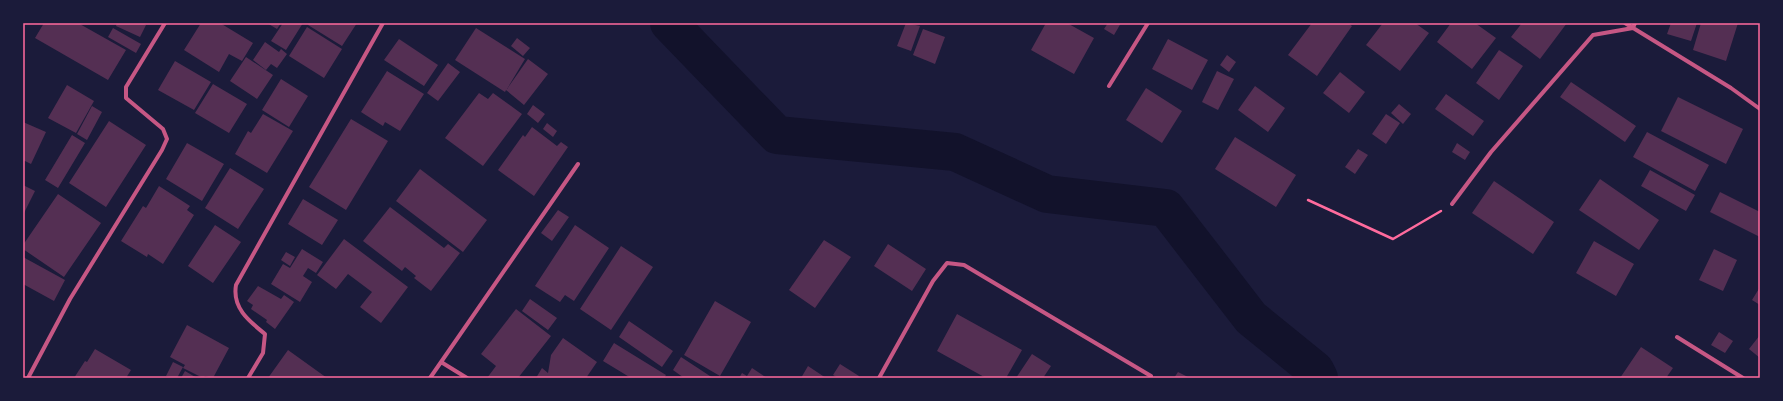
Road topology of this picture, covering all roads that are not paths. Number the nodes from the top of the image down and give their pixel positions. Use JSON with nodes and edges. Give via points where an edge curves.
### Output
{"nodes":[{"id":1,"x":165,"y":23,"type":"edge"},
{"id":2,"x":383,"y":23,"type":"edge"},
{"id":3,"x":1148,"y":23,"type":"edge"},
{"id":4,"x":1625,"y":23,"type":"edge"},
{"id":5,"x":1635,"y":23,"type":"edge"},
{"id":6,"x":1633,"y":28,"type":"junction"},
{"id":7,"x":1110,"y":86,"type":"dead end"},
{"id":8,"x":1760,"y":109,"type":"edge"},
{"id":9,"x":578,"y":164,"type":"dead end"},
{"id":10,"x":1452,"y":204,"type":"road end"},
{"id":11,"x":1677,"y":337,"type":"dead end"},
{"id":12,"x":441,"y":362,"type":"junction"},
{"id":13,"x":1151,"y":376,"type":"dead end"},
{"id":14,"x":28,"y":378,"type":"edge"},
{"id":15,"x":248,"y":378,"type":"edge"},
{"id":16,"x":430,"y":378,"type":"edge"},
{"id":17,"x":467,"y":378,"type":"edge"},
{"id":18,"x":879,"y":378,"type":"edge"},
{"id":19,"x":1743,"y":378,"type":"edge"}],
"edges":[{"from":1,"to":14,"type":"street","via":[[126,87],[126,98],[163,129],[167,139],[70,299]]},
{"from":2,"to":15,"type":"street","via":[[236,285],[234,293],[244,316],[265,334],[263,352]]},
{"from":3,"to":7,"type":"street"},
{"from":4,"to":6,"type":"street"},
{"from":5,"to":6,"type":"street"},
{"from":6,"to":8,"type":"street","via":[[1731,88]]},
{"from":6,"to":10,"type":"street","via":[[1593,35],[1491,152]]},
{"from":9,"to":12,"type":"street"},
{"from":11,"to":19,"type":"street"},
{"from":12,"to":16,"type":"street"},
{"from":12,"to":17,"type":"street"},
{"from":13,"to":18,"type":"street","via":[[964,265],[947,264],[933,281]]}]}
